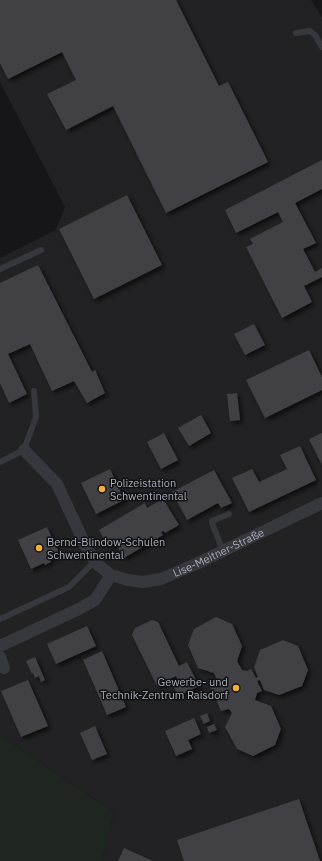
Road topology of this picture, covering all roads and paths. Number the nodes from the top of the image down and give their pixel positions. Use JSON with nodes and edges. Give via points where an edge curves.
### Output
{"nodes":[{"id":1,"x":296,"y":33,"type":"dead end"},
{"id":2,"x":322,"y":47,"type":"edge"},
{"id":3,"x":41,"y":250,"type":"dead end"},
{"id":4,"x":0,"y":269,"type":"edge"},
{"id":5,"x":34,"y":391,"type":"dead end"},
{"id":6,"x":24,"y":450,"type":"junction"},
{"id":7,"x":0,"y":462,"type":"edge"},
{"id":8,"x":322,"y":503,"type":"edge"},
{"id":9,"x":229,"y":514,"type":"dead end"},
{"id":10,"x":223,"y":551,"type":"junction"},
{"id":11,"x":95,"y":561,"type":"junction"},
{"id":12,"x":111,"y":575,"type":"junction"},
{"id":13,"x":0,"y":619,"type":"edge"},
{"id":14,"x":0,"y":646,"type":"edge"}],
"edges":[{"from":1,"to":2,"type":"lane","via":[[310,31]]},
{"from":3,"to":4,"type":"lane"},
{"from":5,"to":6,"type":"lane","via":[[36,417]]},
{"from":6,"to":7,"type":"lane"},
{"from":6,"to":11,"type":"street","name":"Lise-Meitner-Straße","via":[[57,484]]},
{"from":8,"to":10,"type":"street","name":"Lise-Meitner-Straße"},
{"from":9,"to":10,"type":"lane","via":[[212,521]]},
{"from":10,"to":12,"type":"street","name":"Lise-Meitner-Straße","via":[[161,579],[144,582]]},
{"from":11,"to":12,"type":"street","name":"Lise-Meitner-Straße"},
{"from":11,"to":13,"type":"lane","via":[[69,587]]},
{"from":12,"to":14,"type":"street","via":[[95,600]]}]}
